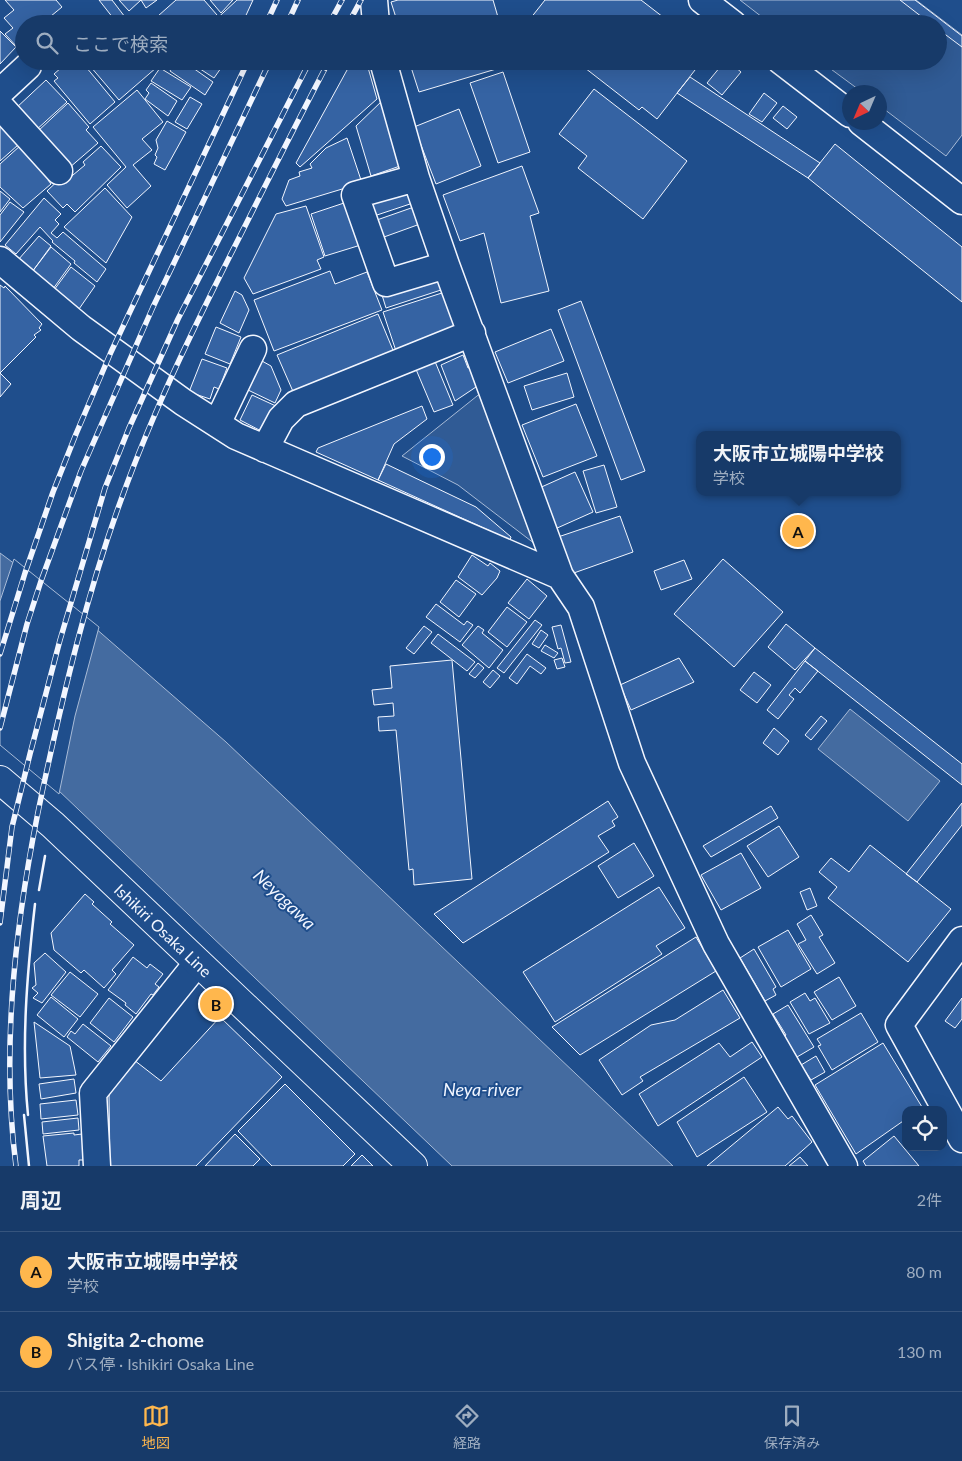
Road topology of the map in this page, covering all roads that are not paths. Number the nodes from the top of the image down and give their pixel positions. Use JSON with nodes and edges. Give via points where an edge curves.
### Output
{"nodes":[{"id":1,"x":702,"y":0,"type":"edge"},
{"id":2,"x":721,"y":15,"type":"edge"},
{"id":3,"x":24,"y":70,"type":"edge"},
{"id":4,"x":386,"y":70,"type":"edge"},
{"id":5,"x":793,"y":70,"type":"edge"},
{"id":6,"x":0,"y":92,"type":"edge"},
{"id":7,"x":0,"y":106,"type":"edge"},
{"id":8,"x":842,"y":108,"type":"edge"},
{"id":9,"x":871,"y":130,"type":"edge"},
{"id":10,"x":59,"y":171,"type":"dead end"},
{"id":11,"x":416,"y":178,"type":"junction"},
{"id":12,"x":962,"y":201,"type":"edge"},
{"id":13,"x":0,"y":260,"type":"edge"},
{"id":14,"x":446,"y":265,"type":"junction"},
{"id":15,"x":472,"y":333,"type":"junction"},
{"id":16,"x":253,"y":349,"type":"dead end"},
{"id":17,"x":217,"y":424,"type":"junction"},
{"id":18,"x":265,"y":449,"type":"junction"},
{"id":19,"x":560,"y":576,"type":"junction"},
{"id":20,"x":0,"y":780,"type":"edge"},
{"id":21,"x":962,"y":940,"type":"edge"},
{"id":22,"x":198,"y":962,"type":"junction"},
{"id":23,"x":962,"y":1139,"type":"edge"},
{"id":24,"x":97,"y":1166,"type":"edge"},
{"id":25,"x":413,"y":1166,"type":"edge"},
{"id":26,"x":844,"y":1166,"type":"edge"}],
"edges":[{"from":1,"to":2,"type":"street"},
{"from":3,"to":6,"type":"street"},
{"from":4,"to":11,"type":"street"},
{"from":5,"to":8,"type":"street"},
{"from":7,"to":10,"type":"street"},
{"from":9,"to":12,"type":"street"},
{"from":11,"to":14,"type":"street"},
{"from":11,"to":14,"type":"street","via":[[354,194],[386,283]]},
{"from":13,"to":17,"type":"street","via":[[81,328]]},
{"from":14,"to":15,"type":"street"},
{"from":15,"to":18,"type":"street","via":[[296,404],[281,419]]},
{"from":15,"to":19,"type":"street"},
{"from":16,"to":17,"type":"street"},
{"from":17,"to":18,"type":"street"},
{"from":18,"to":19,"type":"street"},
{"from":19,"to":26,"type":"street","via":[[581,607],[632,763],[716,944]]},
{"from":20,"to":22,"type":"main road","name":"Ishikiri Osaka Line","via":[[53,825]]},
{"from":21,"to":23,"type":"street","via":[[899,1025]]},
{"from":22,"to":24,"type":"street","via":[[93,1093]]},
{"from":22,"to":25,"type":"main road","name":"Ishikiri Osaka Line"}]}
